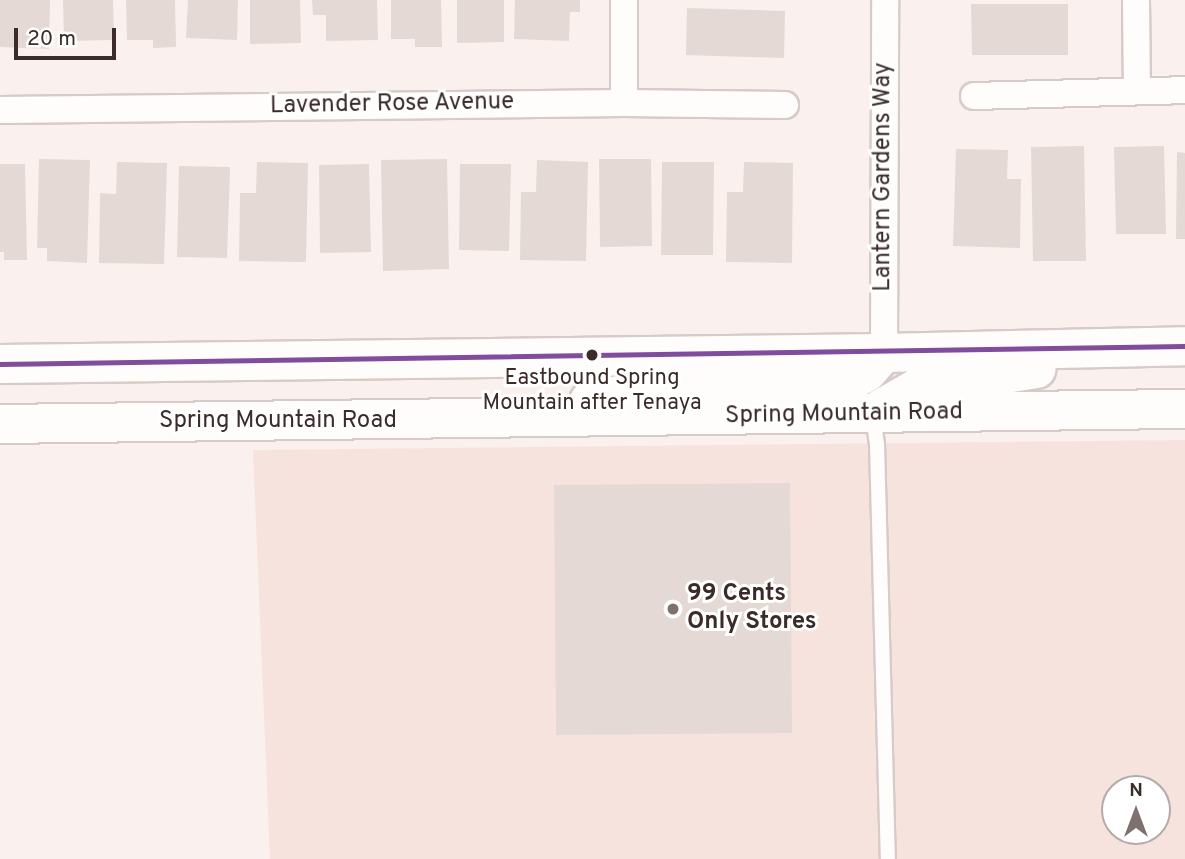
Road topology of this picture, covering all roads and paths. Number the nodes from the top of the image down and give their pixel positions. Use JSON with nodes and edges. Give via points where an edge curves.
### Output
{"nodes":[{"id":1,"x":624,"y":0,"type":"edge"},
{"id":2,"x":885,"y":0,"type":"edge"},
{"id":3,"x":1136,"y":0,"type":"edge"},
{"id":4,"x":1185,"y":90,"type":"edge"},
{"id":5,"x":1137,"y":91,"type":"junction"},
{"id":6,"x":974,"y":96,"type":"dead end"},
{"id":7,"x":624,"y":103,"type":"junction"},
{"id":8,"x":785,"y":105,"type":"dead end"},
{"id":9,"x":0,"y":110,"type":"edge"},
{"id":10,"x":1176,"y":346,"type":"edge"},
{"id":11,"x":884,"y":354,"type":"junction"},
{"id":12,"x":0,"y":365,"type":"edge"},
{"id":13,"x":1185,"y":409,"type":"edge"},
{"id":14,"x":873,"y":414,"type":"junction"},
{"id":15,"x":491,"y":420,"type":"junction"},
{"id":16,"x":0,"y":424,"type":"edge"},
{"id":17,"x":888,"y":859,"type":"edge"}],
"edges":[{"from":1,"to":7,"type":"street"},
{"from":2,"to":11,"type":"street","name":"Lantern Gardens Way"},
{"from":3,"to":5,"type":"street"},
{"from":4,"to":5,"type":"street"},
{"from":5,"to":6,"type":"street"},
{"from":7,"to":8,"type":"street","name":"Lavender Rose Avenue"},
{"from":7,"to":9,"type":"street","name":"Lavender Rose Avenue"},
{"from":10,"to":11,"type":"main road"},
{"from":10,"to":14,"type":"main road","via":[[917,388]]},
{"from":11,"to":12,"type":"main road"},
{"from":11,"to":15,"type":"main road","via":[[851,381],[643,390]]},
{"from":13,"to":14,"type":"main road","name":"Spring Mountain Road"},
{"from":14,"to":15,"type":"main road","name":"Spring Mountain Road"},
{"from":14,"to":17,"type":"lane"},
{"from":15,"to":16,"type":"main road","name":"Spring Mountain Road"}]}
